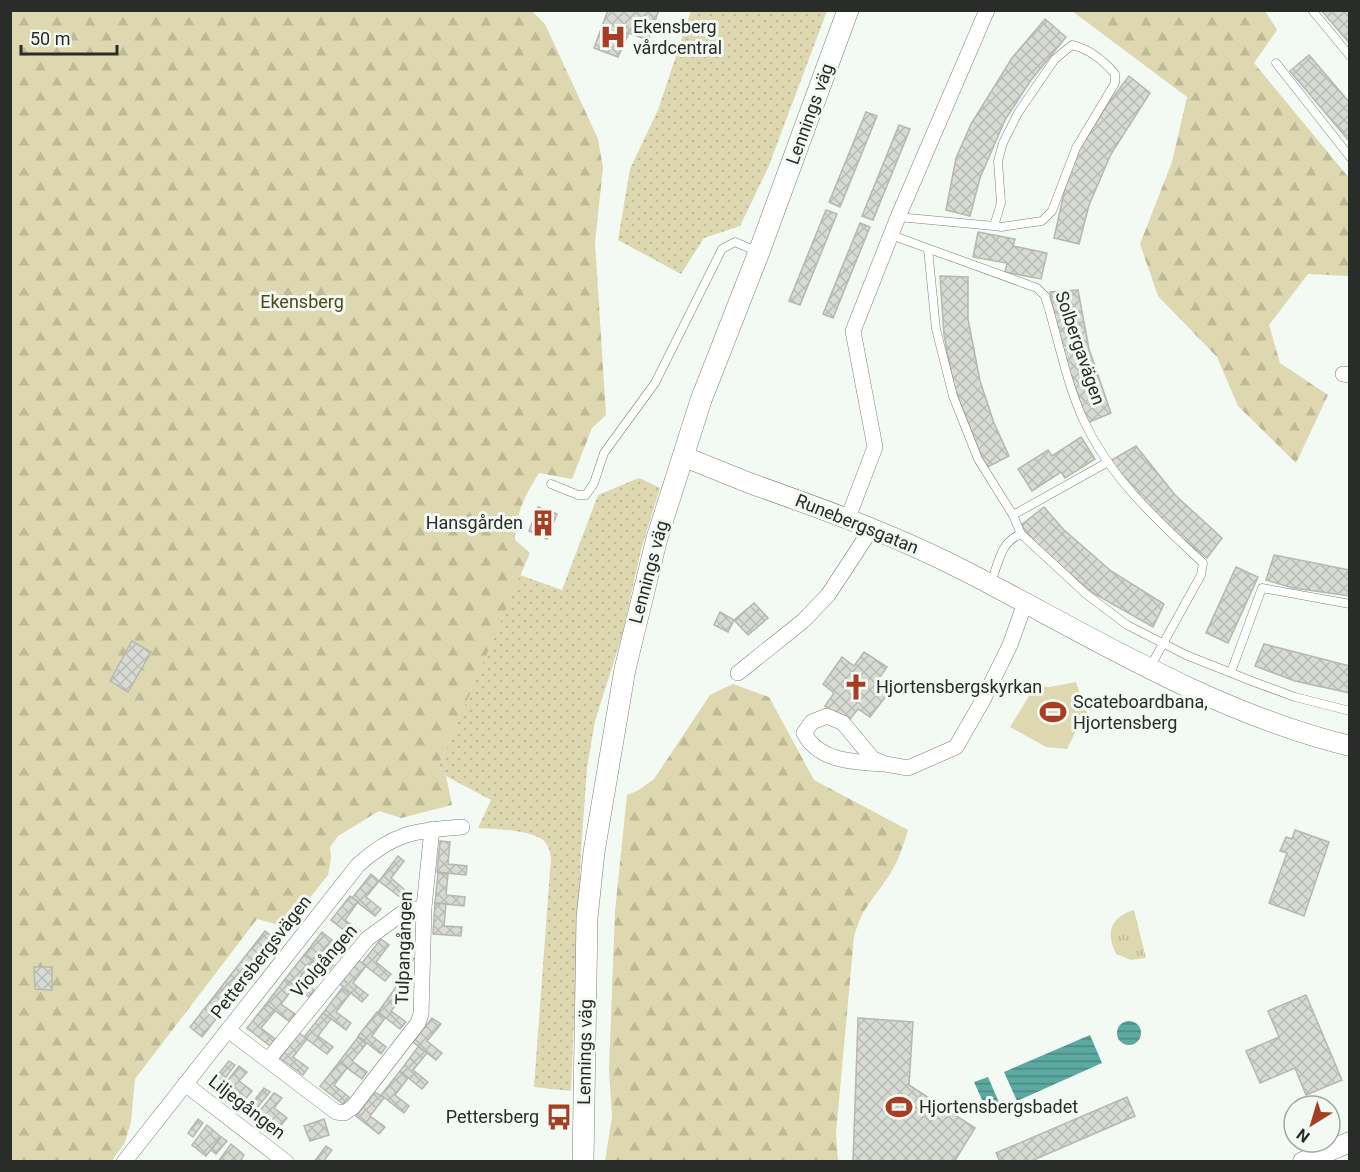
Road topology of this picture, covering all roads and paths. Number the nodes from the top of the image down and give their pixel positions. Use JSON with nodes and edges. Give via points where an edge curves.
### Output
{"nodes":[{"id":1,"x":848,"y":10,"type":"edge"},
{"id":2,"x":987,"y":10,"type":"edge"},
{"id":3,"x":1312,"y":10,"type":"edge"},
{"id":4,"x":1350,"y":56,"type":"edge"},
{"id":5,"x":1276,"y":63,"type":"dead end"},
{"id":6,"x":1350,"y":158,"type":"edge"},
{"id":7,"x":898,"y":217,"type":"junction"},
{"id":8,"x":994,"y":226,"type":"junction"},
{"id":9,"x":891,"y":235,"type":"junction"},
{"id":10,"x":928,"y":249,"type":"junction"},
{"id":11,"x":759,"y":252,"type":"junction"},
{"id":12,"x":682,"y":458,"type":"junction"},
{"id":13,"x":1108,"y":462,"type":"junction"},
{"id":14,"x":550,"y":483,"type":"dead end"},
{"id":15,"x":1013,"y":515,"type":"junction"},
{"id":16,"x":848,"y":518,"type":"junction"},
{"id":17,"x":872,"y":528,"type":"junction"},
{"id":18,"x":1021,"y":534,"type":"junction"},
{"id":19,"x":994,"y":574,"type":"dead end"},
{"id":20,"x":1025,"y":603,"type":"junction"},
{"id":21,"x":1350,"y":604,"type":"edge"},
{"id":22,"x":1161,"y":643,"type":"junction"},
{"id":23,"x":1149,"y":670,"type":"junction"},
{"id":24,"x":1231,"y":672,"type":"junction"},
{"id":25,"x":738,"y":673,"type":"dead end"},
{"id":26,"x":1350,"y":711,"type":"edge"},
{"id":27,"x":1350,"y":746,"type":"edge"},
{"id":28,"x":885,"y":764,"type":"junction"},
{"id":29,"x":462,"y":827,"type":"dead end"},
{"id":30,"x":432,"y":829,"type":"junction"},
{"id":31,"x":424,"y":907,"type":"junction"},
{"id":32,"x":228,"y":1030,"type":"junction"},
{"id":33,"x":268,"y":1059,"type":"junction"},
{"id":34,"x":185,"y":1084,"type":"junction"},
{"id":35,"x":1350,"y":1142,"type":"edge"},
{"id":36,"x":124,"y":1161,"type":"edge"},
{"id":37,"x":286,"y":1161,"type":"edge"},
{"id":38,"x":583,"y":1161,"type":"edge"},
{"id":39,"x":1303,"y":1161,"type":"edge"}],
"edges":[{"from":1,"to":11,"type":"main road","name":"Lennings väg"},
{"from":2,"to":7,"type":"street"},
{"from":3,"to":4,"type":"lane"},
{"from":5,"to":6,"type":"lane"},
{"from":7,"to":8,"type":"lane"},
{"from":7,"to":9,"type":"street"},
{"from":8,"to":8,"type":"lane","via":[[1042,221],[1052,211],[1076,148],[1115,83],[1115,74],[1082,48],[1072,45],[1055,59],[1018,113],[998,161],[1001,197]]},
{"from":9,"to":10,"type":"lane","name":"Solbergavägen"},
{"from":9,"to":16,"type":"street","via":[[853,331],[875,447]]},
{"from":10,"to":13,"type":"lane","name":"Solbergavägen","via":[[1037,288],[1045,296],[1059,353],[1083,420]]},
{"from":10,"to":15,"type":"lane","via":[[936,329],[953,396],[978,459]]},
{"from":11,"to":12,"type":"main road","name":"Lennings väg"},
{"from":11,"to":14,"type":"lane","via":[[735,242],[722,249],[660,374],[604,453],[586,495]]},
{"from":12,"to":16,"type":"street","name":"Runebergsgatan"},
{"from":12,"to":38,"type":"main road","name":"Lennings väg","via":[[657,538],[625,669],[594,852],[587,918]]},
{"from":13,"to":15,"type":"lane"},
{"from":13,"to":22,"type":"lane","via":[[1134,496],[1203,563],[1201,575]]},
{"from":15,"to":18,"type":"lane"},
{"from":16,"to":17,"type":"street","name":"Runebergsgatan"},
{"from":17,"to":20,"type":"street","name":"Runebergsgatan"},
{"from":17,"to":25,"type":"street","via":[[828,595],[803,621]]},
{"from":18,"to":19,"type":"lane","via":[[1009,538]]},
{"from":18,"to":22,"type":"lane","via":[[1086,594],[1127,625]]},
{"from":20,"to":23,"type":"street","name":"Runebergsgatan"},
{"from":20,"to":28,"type":"street","via":[[1005,654],[956,747],[908,768]]},
{"from":21,"to":24,"type":"lane","via":[[1262,588]]},
{"from":22,"to":23,"type":"lane"},
{"from":22,"to":24,"type":"lane"},
{"from":23,"to":27,"type":"street","name":"Runebergsgatan","via":[[1219,702]]},
{"from":24,"to":26,"type":"lane","via":[[1295,697]]},
{"from":28,"to":28,"type":"street","via":[[873,759],[843,723],[828,716],[812,722],[804,733],[810,744],[829,756]]},
{"from":29,"to":30,"type":"street","name":"Pettersbergsvägen"},
{"from":30,"to":31,"type":"street","name":"Tulpangången"},
{"from":30,"to":32,"type":"street","name":"Pettersbergsvägen","via":[[410,832],[369,854]]},
{"from":31,"to":33,"type":"street","name":"Violgången","via":[[401,914],[367,939]]},
{"from":31,"to":33,"type":"street","name":"Tulpangången","via":[[422,1014],[353,1107],[344,1113],[336,1112]]},
{"from":32,"to":33,"type":"street","name":"Tulpangången"},
{"from":32,"to":34,"type":"street","name":"Pettersbergsvägen"},
{"from":34,"to":36,"type":"street","name":"Pettersbergsvägen"},
{"from":34,"to":37,"type":"street","name":"Liljegången"},
{"from":35,"to":39,"type":"street"}]}
